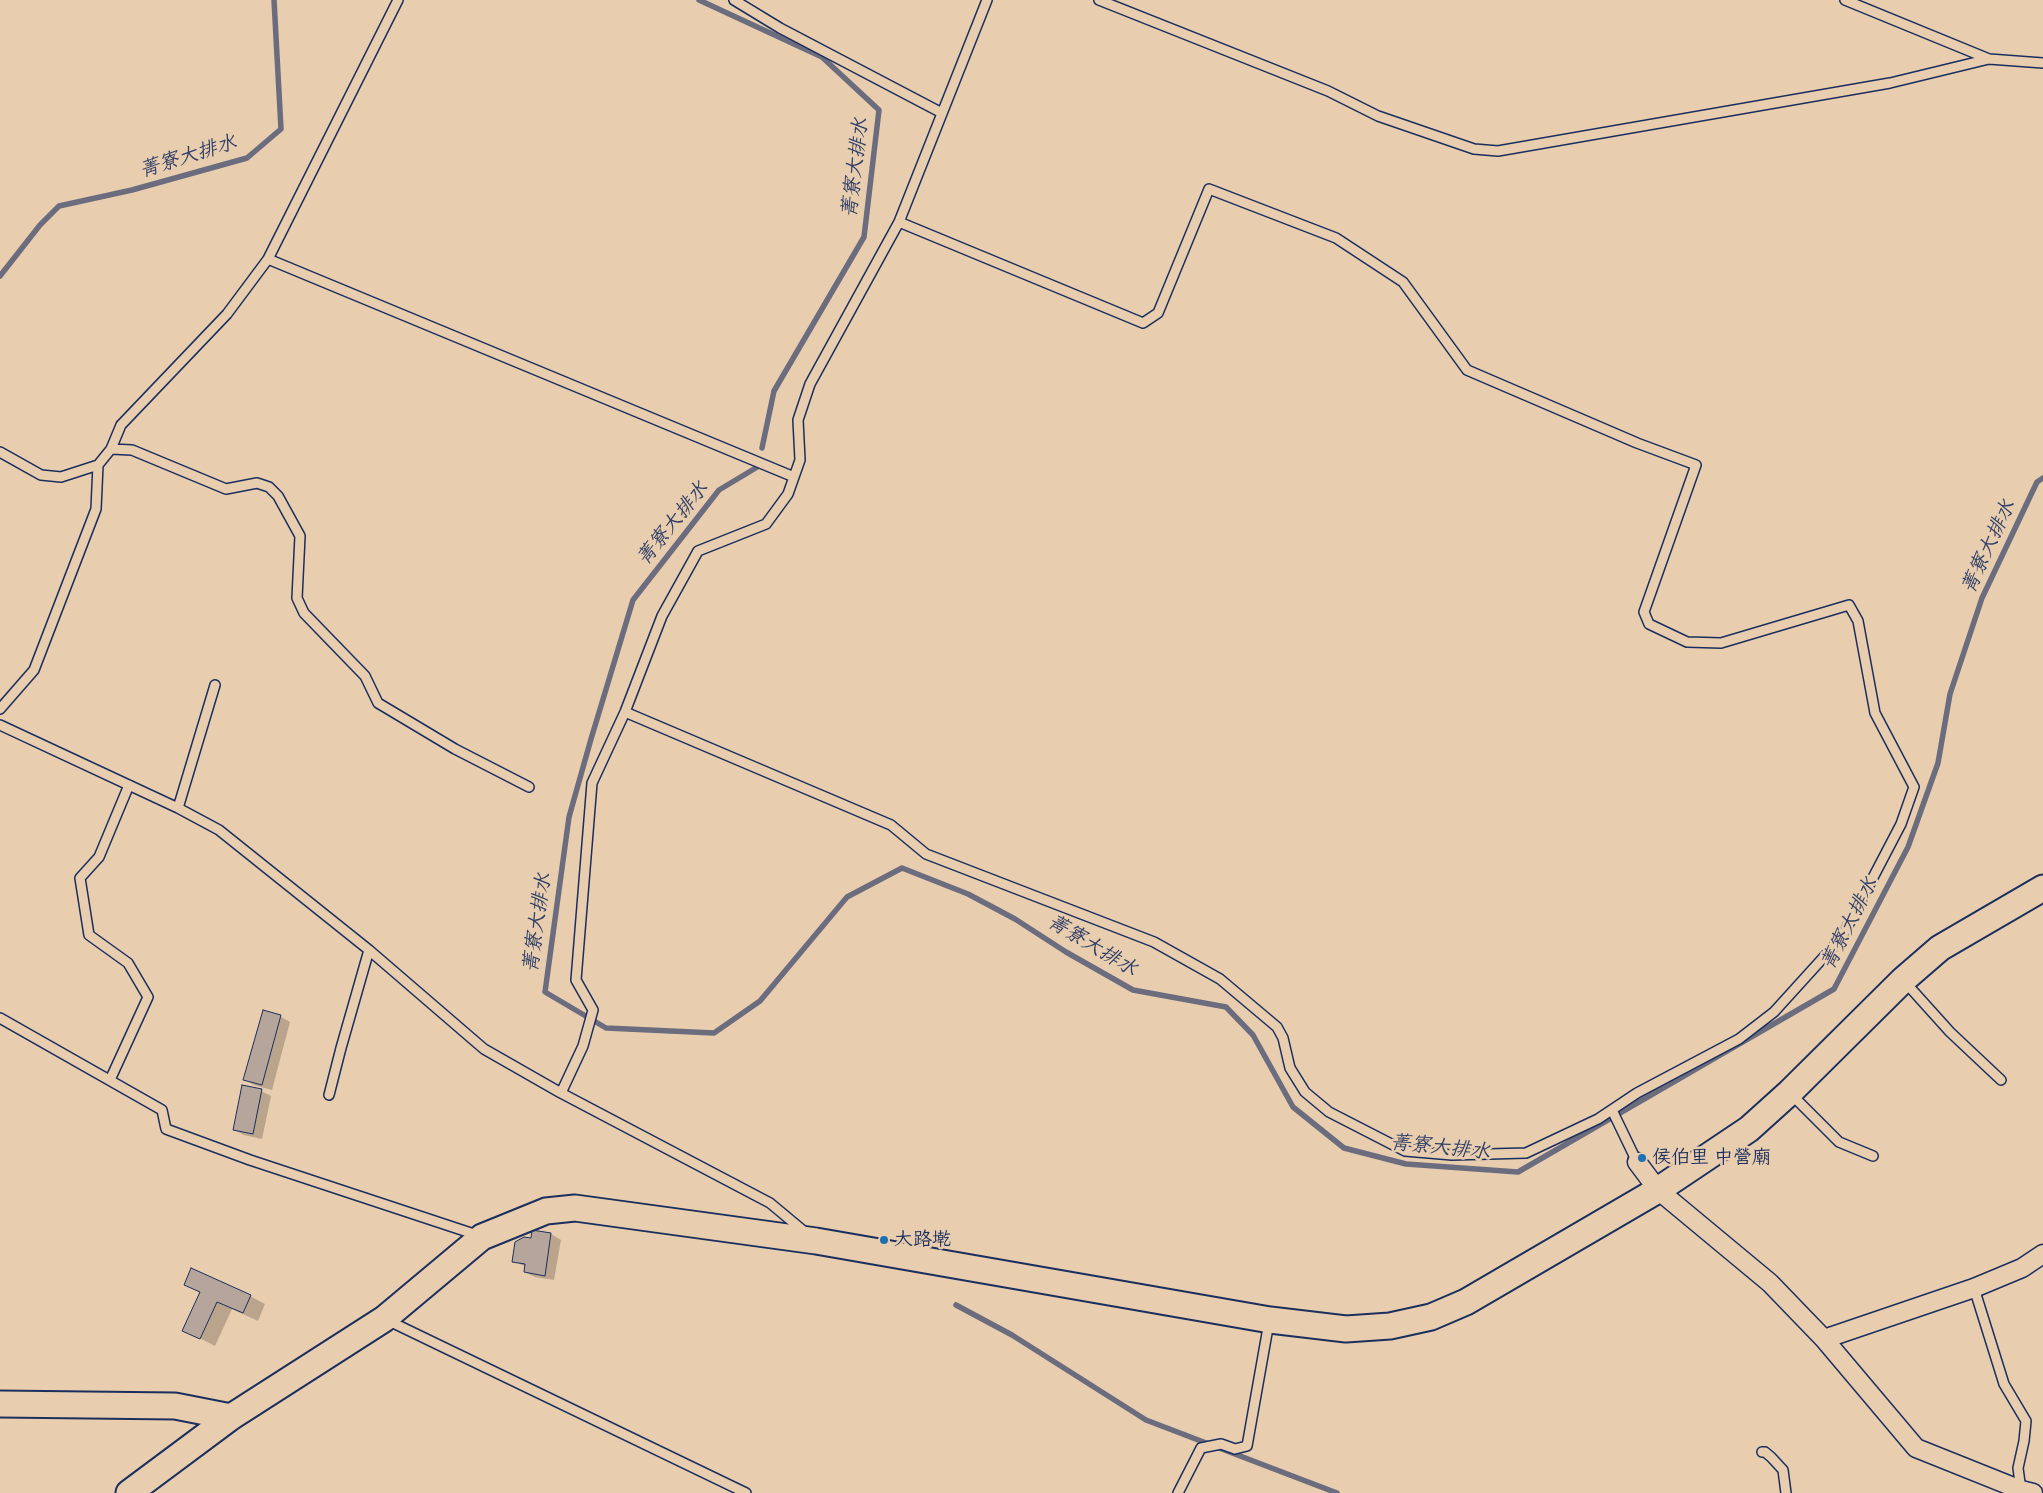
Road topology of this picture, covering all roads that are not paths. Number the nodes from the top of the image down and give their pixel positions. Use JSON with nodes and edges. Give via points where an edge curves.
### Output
{"nodes":[{"id":1,"x":398,"y":0,"type":"edge"},
{"id":2,"x":734,"y":0,"type":"edge"},
{"id":3,"x":987,"y":0,"type":"edge"},
{"id":4,"x":1099,"y":0,"type":"edge"},
{"id":5,"x":1844,"y":0,"type":"edge"},
{"id":6,"x":1989,"y":59,"type":"junction"},
{"id":7,"x":2043,"y":63,"type":"edge"},
{"id":8,"x":942,"y":112,"type":"junction"},
{"id":9,"x":899,"y":222,"type":"junction"},
{"id":10,"x":268,"y":259,"type":"junction"},
{"id":11,"x":110,"y":449,"type":"junction"},
{"id":12,"x":0,"y":452,"type":"edge"},
{"id":13,"x":98,"y":465,"type":"junction"},
{"id":14,"x":794,"y":477,"type":"junction"},
{"id":15,"x":215,"y":685,"type":"dead end"},
{"id":16,"x":0,"y":709,"type":"edge"},
{"id":17,"x":625,"y":712,"type":"junction"},
{"id":18,"x":0,"y":725,"type":"edge"},
{"id":19,"x":129,"y":785,"type":"junction"},
{"id":20,"x":529,"y":787,"type":"dead end"},
{"id":21,"x":178,"y":808,"type":"junction"},
{"id":22,"x":2043,"y":888,"type":"edge"},
{"id":23,"x":369,"y":950,"type":"junction"},
{"id":24,"x":1903,"y":980,"type":"junction"},
{"id":25,"x":0,"y":1018,"type":"edge"},
{"id":26,"x":110,"y":1080,"type":"junction"},
{"id":27,"x":2001,"y":1080,"type":"dead end"},
{"id":28,"x":1790,"y":1092,"type":"junction"},
{"id":29,"x":561,"y":1093,"type":"junction"},
{"id":30,"x":330,"y":1094,"type":"dead end"},
{"id":31,"x":1613,"y":1112,"type":"junction"},
{"id":32,"x":1873,"y":1156,"type":"dead end"},
{"id":33,"x":1637,"y":1162,"type":"joint"},
{"id":34,"x":1658,"y":1190,"type":"junction"},
{"id":35,"x":482,"y":1236,"type":"junction"},
{"id":36,"x":816,"y":1241,"type":"junction"},
{"id":37,"x":2043,"y":1254,"type":"edge"},
{"id":38,"x":1974,"y":1288,"type":"junction"},
{"id":39,"x":384,"y":1319,"type":"junction"},
{"id":40,"x":1270,"y":1320,"type":"junction"},
{"id":41,"x":1824,"y":1340,"type":"junction"},
{"id":42,"x":0,"y":1404,"type":"edge"},
{"id":43,"x":231,"y":1417,"type":"junction"},
{"id":44,"x":1762,"y":1452,"type":"dead end"},
{"id":45,"x":2027,"y":1492,"type":"edge"},
{"id":46,"x":129,"y":1493,"type":"edge"},
{"id":47,"x":746,"y":1493,"type":"edge"},
{"id":48,"x":1178,"y":1493,"type":"edge"},
{"id":49,"x":1786,"y":1493,"type":"edge"}],
"edges":[{"from":1,"to":10,"type":"lane"},
{"from":2,"to":8,"type":"lane","via":[[780,28]]},
{"from":3,"to":8,"type":"lane"},
{"from":4,"to":6,"type":"lane","via":[[1328,91],[1378,116],[1474,149],[1498,151],[1890,83]]},
{"from":5,"to":6,"type":"lane"},
{"from":6,"to":7,"type":"lane"},
{"from":8,"to":9,"type":"lane"},
{"from":9,"to":14,"type":"lane","via":[[810,384],[798,420],[800,460]]},
{"from":9,"to":31,"type":"lane","via":[[1143,323],[1158,313],[1209,189],[1336,238],[1403,282],[1468,370],[1696,465],[1644,612],[1649,624],[1688,642],[1721,643],[1849,605],[1858,621],[1876,713],[1914,787],[1901,824],[1842,937],[1774,1012],[1739,1039],[1638,1093]]},
{"from":10,"to":11,"type":"lane","via":[[226,314],[121,425]]},
{"from":10,"to":14,"type":"lane"},
{"from":11,"to":13,"type":"lane"},
{"from":11,"to":20,"type":"lane","via":[[132,450],[226,489],[257,483],[269,487],[278,496],[300,536],[298,598],[304,613],[366,676],[378,703],[455,750]]},
{"from":12,"to":13,"type":"lane","via":[[41,475],[61,478]]},
{"from":13,"to":16,"type":"lane","via":[[96,509],[34,670]]},
{"from":14,"to":17,"type":"lane","via":[[788,494],[766,524],[698,551],[662,616]]},
{"from":15,"to":21,"type":"lane"},
{"from":17,"to":29,"type":"lane","via":[[592,783],[576,980],[593,1010],[583,1046]]},
{"from":17,"to":31,"type":"lane","via":[[891,825],[926,854],[1154,942],[1220,979],[1278,1027],[1290,1068],[1305,1092],[1329,1112],[1405,1151],[1452,1155],[1526,1153]]},
{"from":18,"to":19,"type":"lane"},
{"from":19,"to":21,"type":"lane"},
{"from":19,"to":26,"type":"lane","via":[[99,857],[80,878],[90,935],[128,963],[148,997]]},
{"from":21,"to":23,"type":"lane","via":[[219,830]]},
{"from":22,"to":24,"type":"street","via":[[1940,948]]},
{"from":23,"to":29,"type":"lane","via":[[484,1049]]},
{"from":23,"to":30,"type":"lane"},
{"from":24,"to":27,"type":"lane","via":[[1950,1032]]},
{"from":24,"to":28,"type":"street"},
{"from":25,"to":26,"type":"lane"},
{"from":26,"to":35,"type":"lane","via":[[162,1110],[166,1129]]},
{"from":28,"to":32,"type":"lane","via":[[1840,1142]]},
{"from":28,"to":34,"type":"street","via":[[1749,1129]]},
{"from":29,"to":36,"type":"lane","via":[[770,1203]]},
{"from":31,"to":33,"type":"lane"},
{"from":33,"to":34,"type":"street"},
{"from":34,"to":40,"type":"street","via":[[1466,1302],[1431,1317],[1390,1326],[1346,1329]]},
{"from":34,"to":41,"type":"street","via":[[1770,1284]]},
{"from":35,"to":36,"type":"street","via":[[546,1211],[575,1208]]},
{"from":35,"to":39,"type":"street"},
{"from":36,"to":40,"type":"street"},
{"from":37,"to":38,"type":"street","via":[[2022,1268]]},
{"from":38,"to":41,"type":"street"},
{"from":38,"to":45,"type":"lane","via":[[2004,1384],[2026,1421],[2018,1468]]},
{"from":39,"to":43,"type":"street"},
{"from":39,"to":47,"type":"lane"},
{"from":40,"to":48,"type":"lane","via":[[1247,1446],[1235,1449],[1221,1444],[1201,1448]]},
{"from":41,"to":45,"type":"street","via":[[1916,1448]]},
{"from":42,"to":43,"type":"street","via":[[175,1406]]},
{"from":43,"to":46,"type":"street"},
{"from":44,"to":49,"type":"lane","via":[[1783,1470]]}]}
